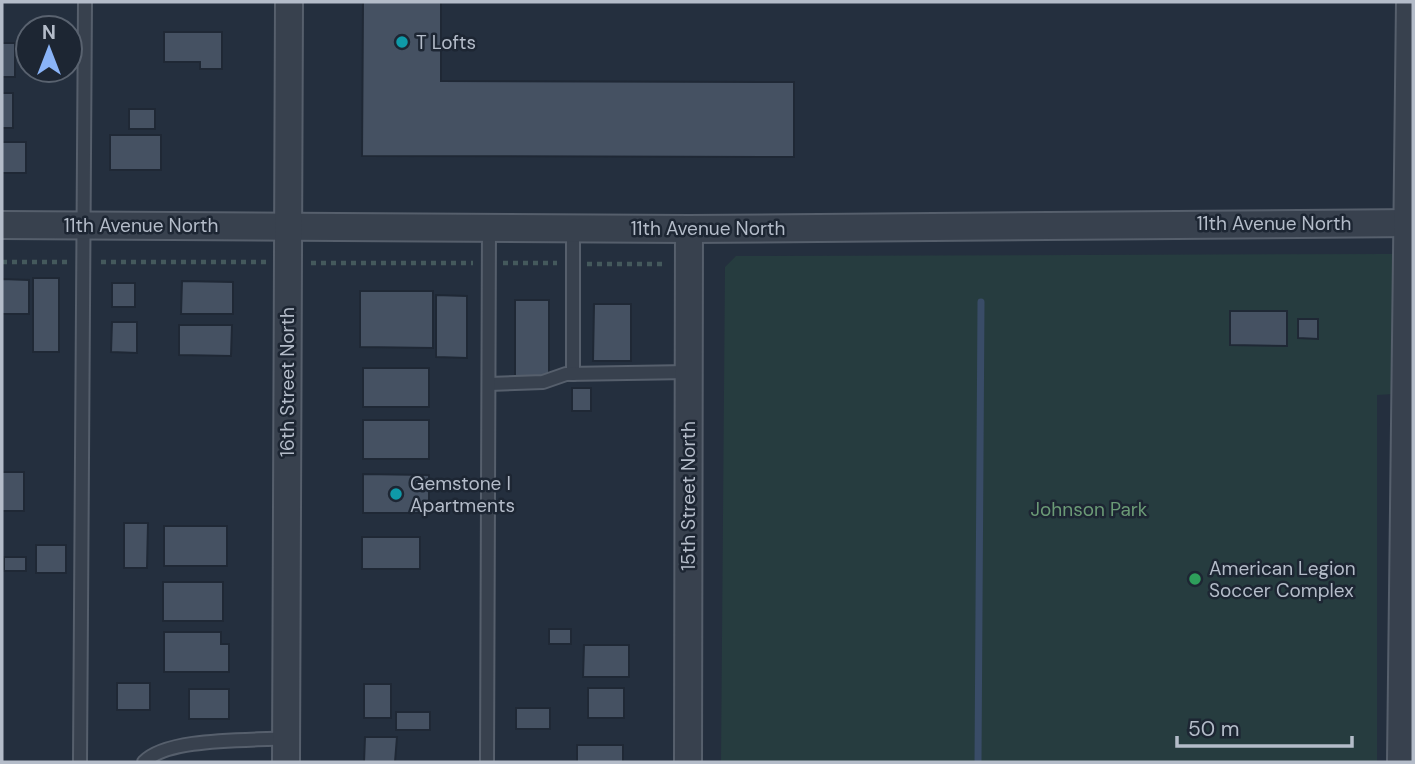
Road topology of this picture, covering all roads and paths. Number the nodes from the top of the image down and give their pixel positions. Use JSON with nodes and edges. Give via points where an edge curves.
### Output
{"nodes":[{"id":1,"x":85,"y":2,"type":"edge"},
{"id":2,"x":289,"y":2,"type":"edge"},
{"id":3,"x":1410,"y":2,"type":"edge"},
{"id":4,"x":1411,"y":223,"type":"edge"},
{"id":5,"x":2,"y":225,"type":"edge"},
{"id":6,"x":84,"y":225,"type":"junction"},
{"id":7,"x":288,"y":226,"type":"junction"},
{"id":8,"x":489,"y":227,"type":"junction"},
{"id":9,"x":573,"y":228,"type":"junction"},
{"id":10,"x":689,"y":229,"type":"junction"},
{"id":11,"x":2,"y":262,"type":"edge"},
{"id":12,"x":84,"y":262,"type":"junction"},
{"id":13,"x":288,"y":262,"type":"junction"},
{"id":14,"x":489,"y":263,"type":"junction"},
{"id":15,"x":573,"y":264,"type":"junction"},
{"id":16,"x":689,"y":264,"type":"junction"},
{"id":17,"x":689,"y":372,"type":"junction"},
{"id":18,"x":573,"y":374,"type":"junction"},
{"id":19,"x":489,"y":384,"type":"junction"},
{"id":20,"x":286,"y":750,"type":"edge"},
{"id":21,"x":80,"y":762,"type":"edge"},
{"id":22,"x":144,"y":762,"type":"edge"},
{"id":23,"x":486,"y":762,"type":"edge"},
{"id":24,"x":688,"y":762,"type":"edge"},
{"id":25,"x":1401,"y":762,"type":"edge"}],
"edges":[{"from":1,"to":6,"type":"lane"},
{"from":2,"to":7,"type":"street","name":"16th Street North"},
{"from":3,"to":4,"type":"street"},
{"from":4,"to":10,"type":"street","name":"11th Avenue North"},
{"from":4,"to":25,"type":"street"},
{"from":5,"to":6,"type":"street","name":"11th Avenue North"},
{"from":6,"to":7,"type":"street","name":"11th Avenue North"},
{"from":6,"to":12,"type":"lane"},
{"from":7,"to":8,"type":"street","name":"11th Avenue North"},
{"from":7,"to":13,"type":"street","name":"16th Street North"},
{"from":8,"to":9,"type":"street","name":"11th Avenue North"},
{"from":8,"to":14,"type":"lane"},
{"from":9,"to":10,"type":"street","name":"11th Avenue North"},
{"from":9,"to":15,"type":"lane"},
{"from":10,"to":16,"type":"street","name":"15th Street North"},
{"from":11,"to":12,"type":"path"},
{"from":12,"to":13,"type":"path"},
{"from":12,"to":21,"type":"lane"},
{"from":13,"to":14,"type":"path"},
{"from":13,"to":20,"type":"street","name":"16th Street North"},
{"from":14,"to":15,"type":"path"},
{"from":14,"to":19,"type":"lane"},
{"from":15,"to":16,"type":"path"},
{"from":15,"to":18,"type":"lane"},
{"from":16,"to":17,"type":"street","name":"15th Street North"},
{"from":17,"to":18,"type":"lane"},
{"from":17,"to":24,"type":"street","name":"15th Street North"},
{"from":18,"to":19,"type":"lane","via":[[543,382]]},
{"from":19,"to":23,"type":"lane"},
{"from":20,"to":22,"type":"lane","via":[[178,746]]}]}
